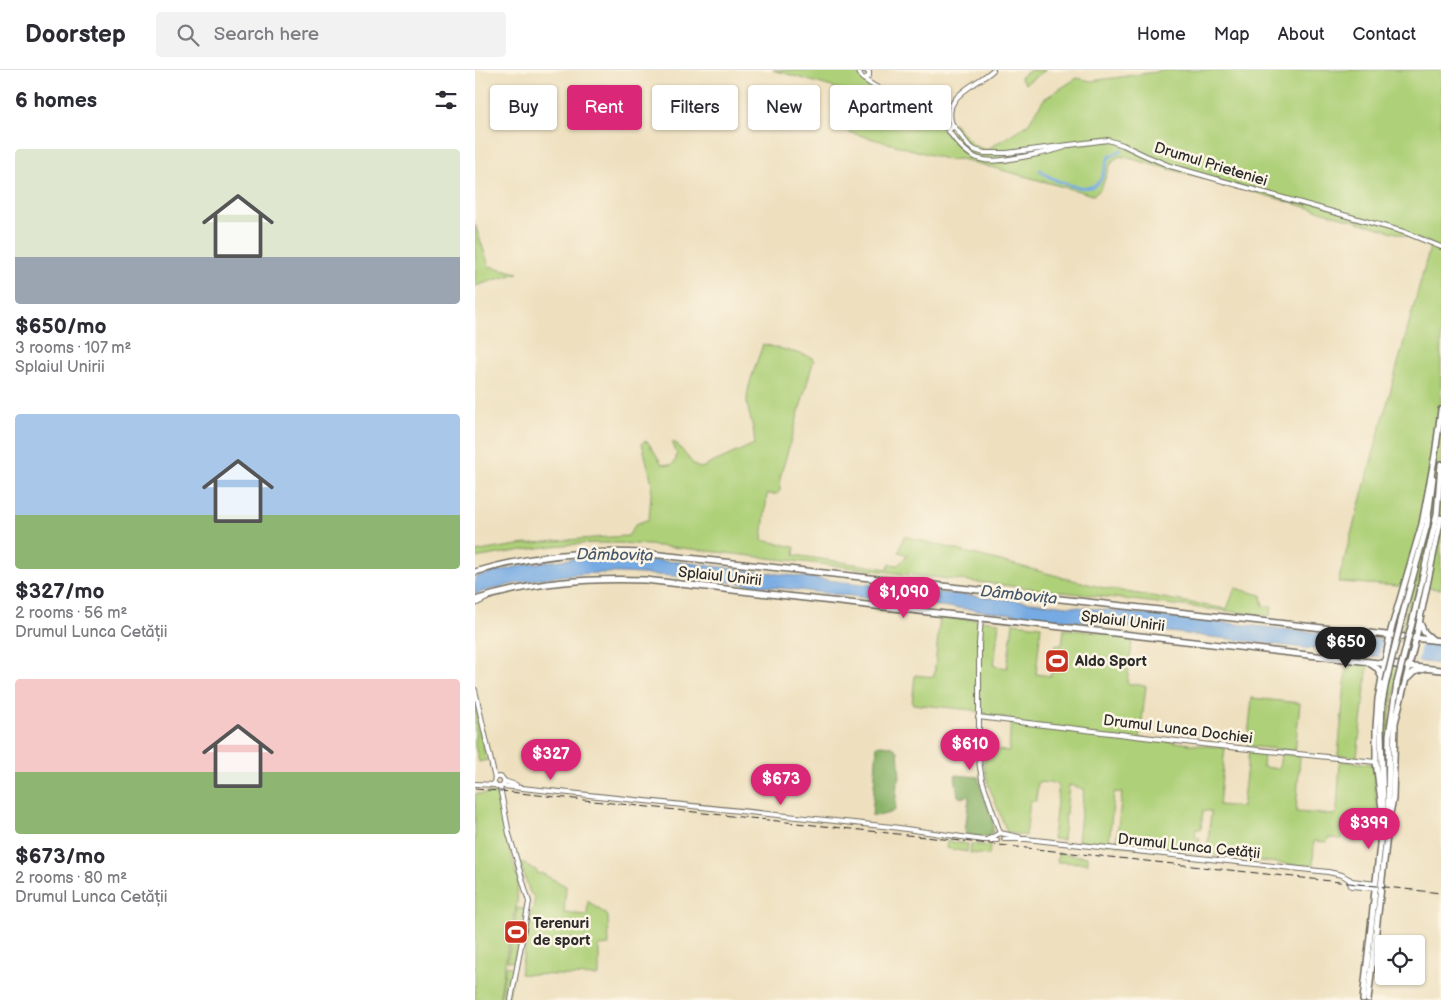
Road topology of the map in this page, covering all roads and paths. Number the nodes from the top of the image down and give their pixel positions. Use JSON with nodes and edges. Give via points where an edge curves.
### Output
{"nodes":[{"id":1,"x":866,"y":70,"type":"edge"},
{"id":2,"x":993,"y":70,"type":"edge"},
{"id":3,"x":859,"y":72,"type":"edge"},
{"id":4,"x":869,"y":76,"type":"junction"},
{"id":5,"x":864,"y":79,"type":"junction"},
{"id":6,"x":874,"y":85,"type":"edge"},
{"id":7,"x":874,"y":85,"type":"edge"},
{"id":8,"x":951,"y":114,"type":"edge"},
{"id":9,"x":951,"y":124,"type":"edge"},
{"id":10,"x":947,"y":130,"type":"edge"},
{"id":11,"x":1077,"y":143,"type":"junction"},
{"id":12,"x":1441,"y":247,"type":"edge"},
{"id":13,"x":1441,"y":410,"type":"edge"},
{"id":14,"x":1435,"y":455,"type":"junction"},
{"id":15,"x":1441,"y":464,"type":"edge"},
{"id":16,"x":1441,"y":518,"type":"edge"},
{"id":17,"x":475,"y":572,"type":"edge"},
{"id":18,"x":475,"y":602,"type":"edge"},
{"id":19,"x":981,"y":617,"type":"junction"},
{"id":20,"x":1395,"y":618,"type":"junction"},
{"id":21,"x":1420,"y":620,"type":"junction"},
{"id":22,"x":1365,"y":632,"type":"junction"},
{"id":23,"x":1390,"y":634,"type":"junction"},
{"id":24,"x":1416,"y":638,"type":"junction"},
{"id":25,"x":1434,"y":640,"type":"junction"},
{"id":26,"x":1441,"y":641,"type":"edge"},
{"id":27,"x":1366,"y":661,"type":"junction"},
{"id":28,"x":1384,"y":663,"type":"junction"},
{"id":29,"x":1410,"y":666,"type":"junction"},
{"id":30,"x":1427,"y":668,"type":"junction"},
{"id":31,"x":1441,"y":670,"type":"edge"},
{"id":32,"x":1384,"y":680,"type":"junction"},
{"id":33,"x":1404,"y":685,"type":"junction"},
{"id":34,"x":475,"y":690,"type":"edge"},
{"id":35,"x":978,"y":717,"type":"junction"},
{"id":36,"x":1376,"y":762,"type":"junction"},
{"id":37,"x":496,"y":780,"type":"junction"},
{"id":38,"x":477,"y":784,"type":"edge"},
{"id":39,"x":502,"y":785,"type":"junction"},
{"id":40,"x":1386,"y":818,"type":"junction"},
{"id":41,"x":999,"y":835,"type":"junction"},
{"id":42,"x":1026,"y":839,"type":"junction"},
{"id":43,"x":1349,"y":879,"type":"junction"},
{"id":44,"x":1376,"y":886,"type":"junction"},
{"id":45,"x":511,"y":1000,"type":"edge"},
{"id":46,"x":1363,"y":1000,"type":"edge"},
{"id":47,"x":1369,"y":1000,"type":"edge"}],
"edges":[{"from":1,"to":3,"type":"street"},
{"from":1,"to":4,"type":"street"},
{"from":2,"to":8,"type":"street","via":[[958,96]]},
{"from":3,"to":5,"type":"street"},
{"from":4,"to":5,"type":"street"},
{"from":4,"to":6,"type":"street"},
{"from":5,"to":7,"type":"street"},
{"from":9,"to":11,"type":"street","name":"Drumul Prieteniei","via":[[971,148],[984,153]]},
{"from":10,"to":11,"type":"street","via":[[968,153],[991,162]]},
{"from":11,"to":12,"type":"street","name":"Drumul Prieteniei","via":[[1116,142],[1179,169],[1404,232]]},
{"from":13,"to":14,"type":"main road"},
{"from":14,"to":20,"type":"main road","via":[[1421,531]]},
{"from":14,"to":32,"type":"main road","bridge":true,"via":[[1427,525]]},
{"from":15,"to":40,"type":"main road","bridge":true,"via":[[1437,514],[1397,683],[1389,735]]},
{"from":16,"to":21,"type":"main road"},
{"from":17,"to":22,"type":"main road","name":"Splaiul Unirii","via":[[553,556],[642,553]]},
{"from":18,"to":19,"type":"main road","name":"Splaiul Unirii","via":[[493,595],[595,578],[661,582]]},
{"from":19,"to":27,"type":"main road","name":"Splaiul Unirii"},
{"from":19,"to":35,"type":"street"},
{"from":20,"to":22,"type":"main road","via":[[1386,629]]},
{"from":20,"to":23,"type":"main road"},
{"from":21,"to":24,"type":"main road"},
{"from":21,"to":25,"type":"main road","via":[[1424,632]]},
{"from":22,"to":23,"type":"main road","name":"Splaiul Unirii"},
{"from":23,"to":24,"type":"main road","name":"Splaiul Unirii"},
{"from":23,"to":28,"type":"main road"},
{"from":24,"to":25,"type":"main road","name":"Splaiul Unirii"},
{"from":24,"to":29,"type":"main road"},
{"from":25,"to":26,"type":"main road","name":"Splaiul Unirii"},
{"from":27,"to":28,"type":"main road","name":"Splaiul Unirii"},
{"from":27,"to":32,"type":"main road","via":[[1378,669]]},
{"from":28,"to":29,"type":"main road","name":"Splaiul Unirii"},
{"from":28,"to":32,"type":"main road"},
{"from":29,"to":30,"type":"main road","name":"Splaiul Unirii"},
{"from":29,"to":33,"type":"main road"},
{"from":30,"to":31,"type":"main road","name":"Splaiul Unirii"},
{"from":30,"to":33,"type":"main road","via":[[1412,674]]},
{"from":32,"to":36,"type":"main road","via":[[1376,717]]},
{"from":32,"to":40,"type":"main road","via":[[1381,728]]},
{"from":33,"to":40,"type":"main road","via":[[1395,729],[1393,799]]},
{"from":34,"to":37,"type":"street"},
{"from":35,"to":36,"type":"street","name":"Drumul Lunca Dochiei"},
{"from":35,"to":41,"type":"street","via":[[980,773]]},
{"from":36,"to":40,"type":"main road"},
{"from":37,"to":38,"type":"street"},
{"from":37,"to":39,"type":"street"},
{"from":37,"to":39,"type":"street"},
{"from":39,"to":41,"type":"street","name":"Drumul Lunca Cetății","via":[[892,827],[983,840]]},
{"from":39,"to":45,"type":"street","via":[[507,825],[529,904]]},
{"from":40,"to":44,"type":"main road"},
{"from":40,"to":47,"type":"main road"},
{"from":41,"to":42,"type":"street","name":"Drumul Lunca Cetății"},
{"from":41,"to":42,"type":"street","name":"Drumul Lunca Cetății","via":[[1000,841]]},
{"from":42,"to":43,"type":"street","name":"Drumul Lunca Cetății","via":[[1328,872]]},
{"from":43,"to":44,"type":"street","name":"Drumul Lunca Cetății"},
{"from":43,"to":44,"type":"street","via":[[1351,886]]},
{"from":44,"to":46,"type":"main road"}]}
